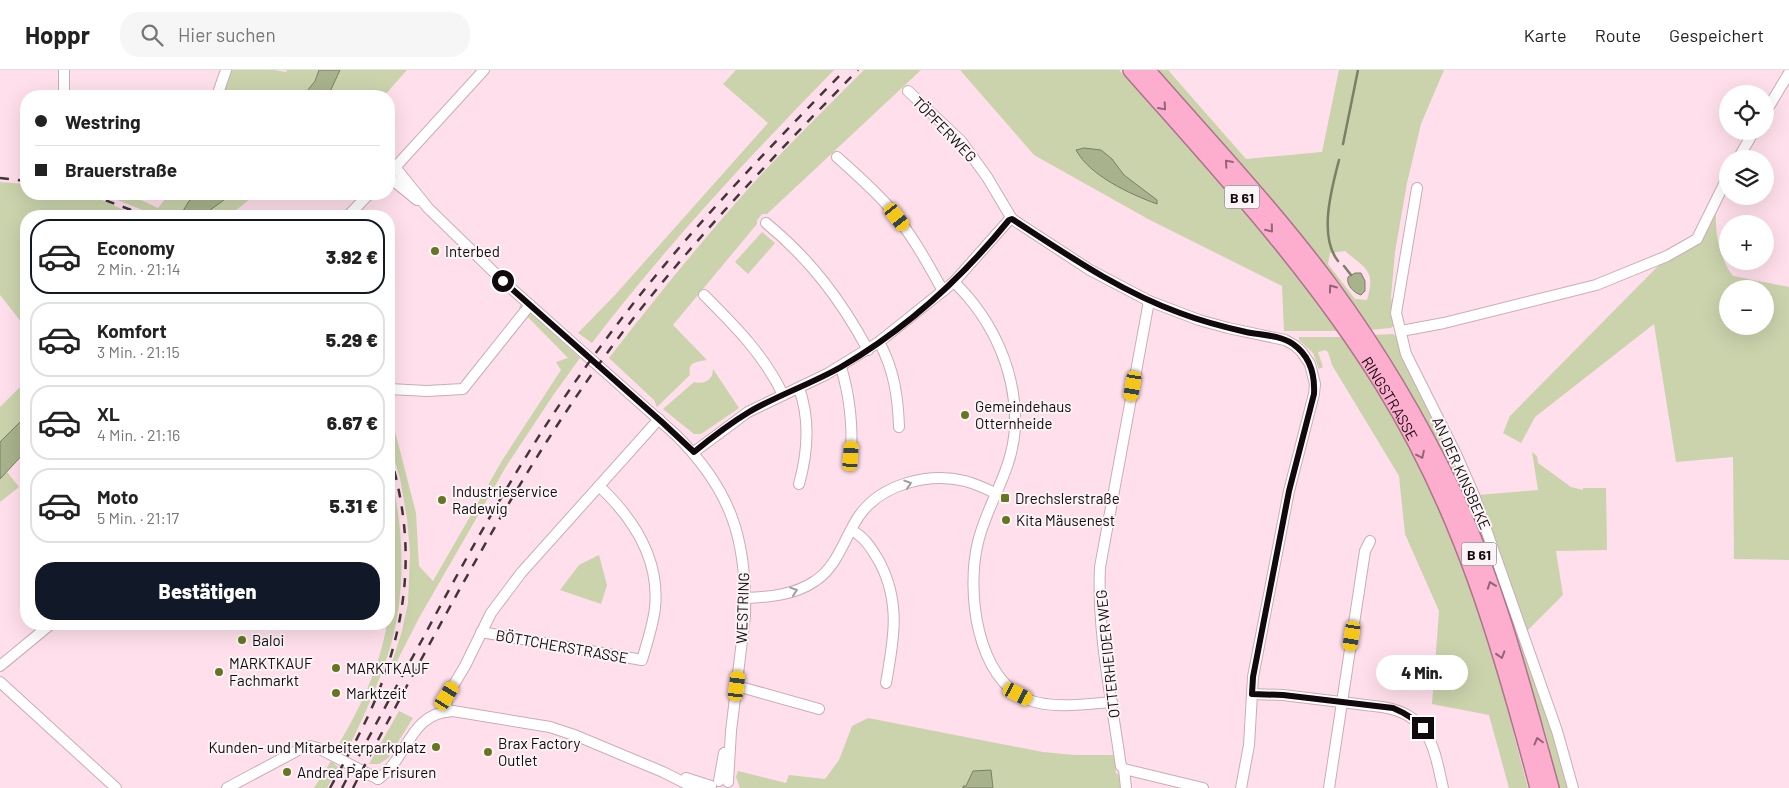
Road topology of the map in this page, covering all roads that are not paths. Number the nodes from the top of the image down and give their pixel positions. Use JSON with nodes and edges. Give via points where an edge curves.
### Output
{"nodes":[{"id":1,"x":64,"y":70,"type":"edge"},
{"id":2,"x":226,"y":70,"type":"edge"},
{"id":3,"x":484,"y":70,"type":"edge"},
{"id":4,"x":1131,"y":70,"type":"edge"},
{"id":5,"x":1147,"y":70,"type":"edge"},
{"id":6,"x":1789,"y":73,"type":"edge"},
{"id":7,"x":64,"y":90,"type":"edge"},
{"id":8,"x":219,"y":90,"type":"edge"},
{"id":9,"x":908,"y":91,"type":"dead end"},
{"id":10,"x":1774,"y":98,"type":"edge"},
{"id":11,"x":836,"y":157,"type":"dead end"},
{"id":12,"x":395,"y":168,"type":"edge"},
{"id":13,"x":395,"y":176,"type":"edge"},
{"id":14,"x":1417,"y":188,"type":"dead end"},
{"id":15,"x":1719,"y":194,"type":"edge"},
{"id":16,"x":363,"y":200,"type":"edge"},
{"id":17,"x":354,"y":210,"type":"edge"},
{"id":18,"x":1012,"y":219,"type":"junction"},
{"id":19,"x":766,"y":224,"type":"dead end"},
{"id":20,"x":954,"y":282,"type":"junction"},
{"id":21,"x":943,"y":291,"type":"junction"},
{"id":22,"x":704,"y":296,"type":"dead end"},
{"id":23,"x":1149,"y":301,"type":"junction"},
{"id":24,"x":530,"y":305,"type":"junction"},
{"id":25,"x":1401,"y":331,"type":"junction"},
{"id":26,"x":1356,"y":333,"type":"junction"},
{"id":27,"x":879,"y":342,"type":"junction"},
{"id":28,"x":868,"y":350,"type":"junction"},
{"id":29,"x":841,"y":366,"type":"junction"},
{"id":30,"x":799,"y":388,"type":"junction"},
{"id":31,"x":395,"y":389,"type":"edge"},
{"id":32,"x":783,"y":395,"type":"junction"},
{"id":33,"x":659,"y":419,"type":"junction"},
{"id":34,"x":899,"y":427,"type":"dead end"},
{"id":35,"x":694,"y":452,"type":"junction"},
{"id":36,"x":851,"y":456,"type":"dead end"},
{"id":37,"x":799,"y":484,"type":"dead end"},
{"id":38,"x":599,"y":486,"type":"junction"},
{"id":39,"x":997,"y":494,"type":"junction"},
{"id":40,"x":851,"y":530,"type":"junction"},
{"id":41,"x":1370,"y":540,"type":"dead end"},
{"id":42,"x":746,"y":598,"type":"junction"},
{"id":43,"x":44,"y":630,"type":"edge"},
{"id":44,"x":481,"y":632,"type":"junction"},
{"id":45,"x":0,"y":666,"type":"edge"},
{"id":46,"x":0,"y":682,"type":"edge"},
{"id":47,"x":886,"y":683,"type":"dead end"},
{"id":48,"x":737,"y":686,"type":"junction"},
{"id":49,"x":1252,"y":694,"type":"junction"},
{"id":50,"x":1112,"y":702,"type":"junction"},
{"id":51,"x":1342,"y":702,"type":"junction"},
{"id":52,"x":819,"y":709,"type":"dead end"},
{"id":53,"x":446,"y":712,"type":"junction"},
{"id":54,"x":1124,"y":769,"type":"junction"},
{"id":55,"x":663,"y":772,"type":"junction"},
{"id":56,"x":377,"y":784,"type":"edge"},
{"id":57,"x":720,"y":785,"type":"edge"},
{"id":58,"x":116,"y":788,"type":"edge"},
{"id":59,"x":227,"y":788,"type":"edge"},
{"id":60,"x":695,"y":788,"type":"edge"},
{"id":61,"x":1126,"y":788,"type":"edge"},
{"id":62,"x":1203,"y":788,"type":"edge"},
{"id":63,"x":1241,"y":788,"type":"edge"},
{"id":64,"x":1329,"y":788,"type":"edge"},
{"id":65,"x":1443,"y":788,"type":"edge"},
{"id":66,"x":1538,"y":788,"type":"edge"},
{"id":67,"x":1551,"y":788,"type":"edge"},
{"id":68,"x":1573,"y":788,"type":"edge"}],
"edges":[{"from":1,"to":7,"type":"street"},
{"from":2,"to":8,"type":"street"},
{"from":3,"to":12,"type":"street"},
{"from":4,"to":26,"type":"highway","name":"RINGSTRASSE","number":"B 61","one_way":true},
{"from":26,"to":5,"type":"highway","name":"RINGSTRASSE","number":"B 61","one_way":true,"via":[[1331,287],[1297,244]]},
{"from":6,"to":10,"type":"street"},
{"from":9,"to":18,"type":"street","name":"TÖPFERWEG","via":[[965,146],[988,177]]},
{"from":11,"to":21,"type":"street","via":[[889,207],[927,261]]},
{"from":13,"to":24,"type":"street","name":"WESTRING"},
{"from":14,"to":25,"type":"street","name":"AN DER KINSBEKE","via":[[1396,313]]},
{"from":15,"to":25,"type":"street","via":[[1697,239],[1667,256],[1596,285]]},
{"from":16,"to":17,"type":"street"},
{"from":18,"to":20,"type":"street"},
{"from":18,"to":23,"type":"street","via":[[1090,270]]},
{"from":19,"to":28,"type":"street","via":[[789,242],[830,288]]},
{"from":20,"to":21,"type":"street"},
{"from":20,"to":39,"type":"street","via":[[977,307],[994,335],[1012,391],[1013,441],[1007,470]]},
{"from":21,"to":27,"type":"street"},
{"from":22,"to":32,"type":"street","via":[[755,349]]},
{"from":23,"to":49,"type":"street","via":[[1221,326],[1286,340],[1301,351],[1313,372],[1314,394],[1281,530]]},
{"from":23,"to":50,"type":"street","name":"OTTERHEIDER WEG","via":[[1100,566],[1100,612]]},
{"from":24,"to":31,"type":"street","via":[[463,389]]},
{"from":24,"to":33,"type":"street","name":"WESTRING"},
{"from":25,"to":68,"type":"street","name":"AN DER KINSBEKE","via":[[1406,354],[1474,495],[1557,731]]},
{"from":26,"to":66,"type":"highway","name":"RINGSTRASSE","number":"B 61","one_way":true,"via":[[1441,495],[1467,556],[1497,642]]},
{"from":67,"to":26,"type":"highway","name":"RINGSTRASSE","number":"B 61","one_way":true,"via":[[1505,628],[1452,490],[1394,381]]},
{"from":27,"to":28,"type":"street"},
{"from":27,"to":34,"type":"street","via":[[895,381]]},
{"from":28,"to":29,"type":"street"},
{"from":29,"to":30,"type":"street"},
{"from":29,"to":36,"type":"street","via":[[852,411]]},
{"from":30,"to":32,"type":"street"},
{"from":30,"to":37,"type":"street","via":[[806,431],[804,467]]},
{"from":32,"to":35,"type":"street","via":[[748,412]]},
{"from":33,"to":35,"type":"street","name":"WESTRING"},
{"from":33,"to":38,"type":"street"},
{"from":35,"to":42,"type":"street","name":"WESTRING","via":[[720,490],[732,516],[742,554]]},
{"from":38,"to":44,"type":"street","via":[[521,573],[491,612]]},
{"from":38,"to":44,"type":"street","name":"BÖTTCHERSTRASSE","via":[[632,523],[651,566],[655,606],[642,660]]},
{"from":40,"to":39,"type":"street","one_way":true,"via":[[870,504],[889,491],[915,481],[950,478]]},
{"from":39,"to":50,"type":"street","via":[[978,543],[973,583],[980,631],[995,670],[1009,688],[1039,703]]},
{"from":42,"to":40,"type":"street","one_way":true,"via":[[786,593],[815,581],[832,565]]},
{"from":40,"to":47,"type":"street","via":[[860,534],[870,546],[883,568],[890,591],[894,629]]},
{"from":41,"to":51,"type":"street","via":[[1365,551]]},
{"from":42,"to":48,"type":"street","name":"WESTRING"},
{"from":43,"to":45,"type":"street"},
{"from":44,"to":53,"type":"street","via":[[447,696]]},
{"from":46,"to":58,"type":"street"},
{"from":48,"to":52,"type":"street"},
{"from":48,"to":57,"type":"street","name":"WESTRING"},
{"from":49,"to":51,"type":"street"},
{"from":49,"to":63,"type":"street","via":[[1249,745]]},
{"from":50,"to":54,"type":"street","name":"OTTERHEIDER WEG"},
{"from":51,"to":64,"type":"street"},
{"from":51,"to":65,"type":"street","via":[[1393,708],[1416,720],[1433,747]]},
{"from":53,"to":55,"type":"street","via":[[550,727]]},
{"from":53,"to":56,"type":"street","via":[[420,723]]},
{"from":54,"to":61,"type":"street","name":"OTTERHEIDER WEG"},
{"from":54,"to":62,"type":"street"},
{"from":55,"to":57,"type":"street"},
{"from":55,"to":60,"type":"street"},
{"from":56,"to":59,"type":"street","via":[[310,746]]}]}
